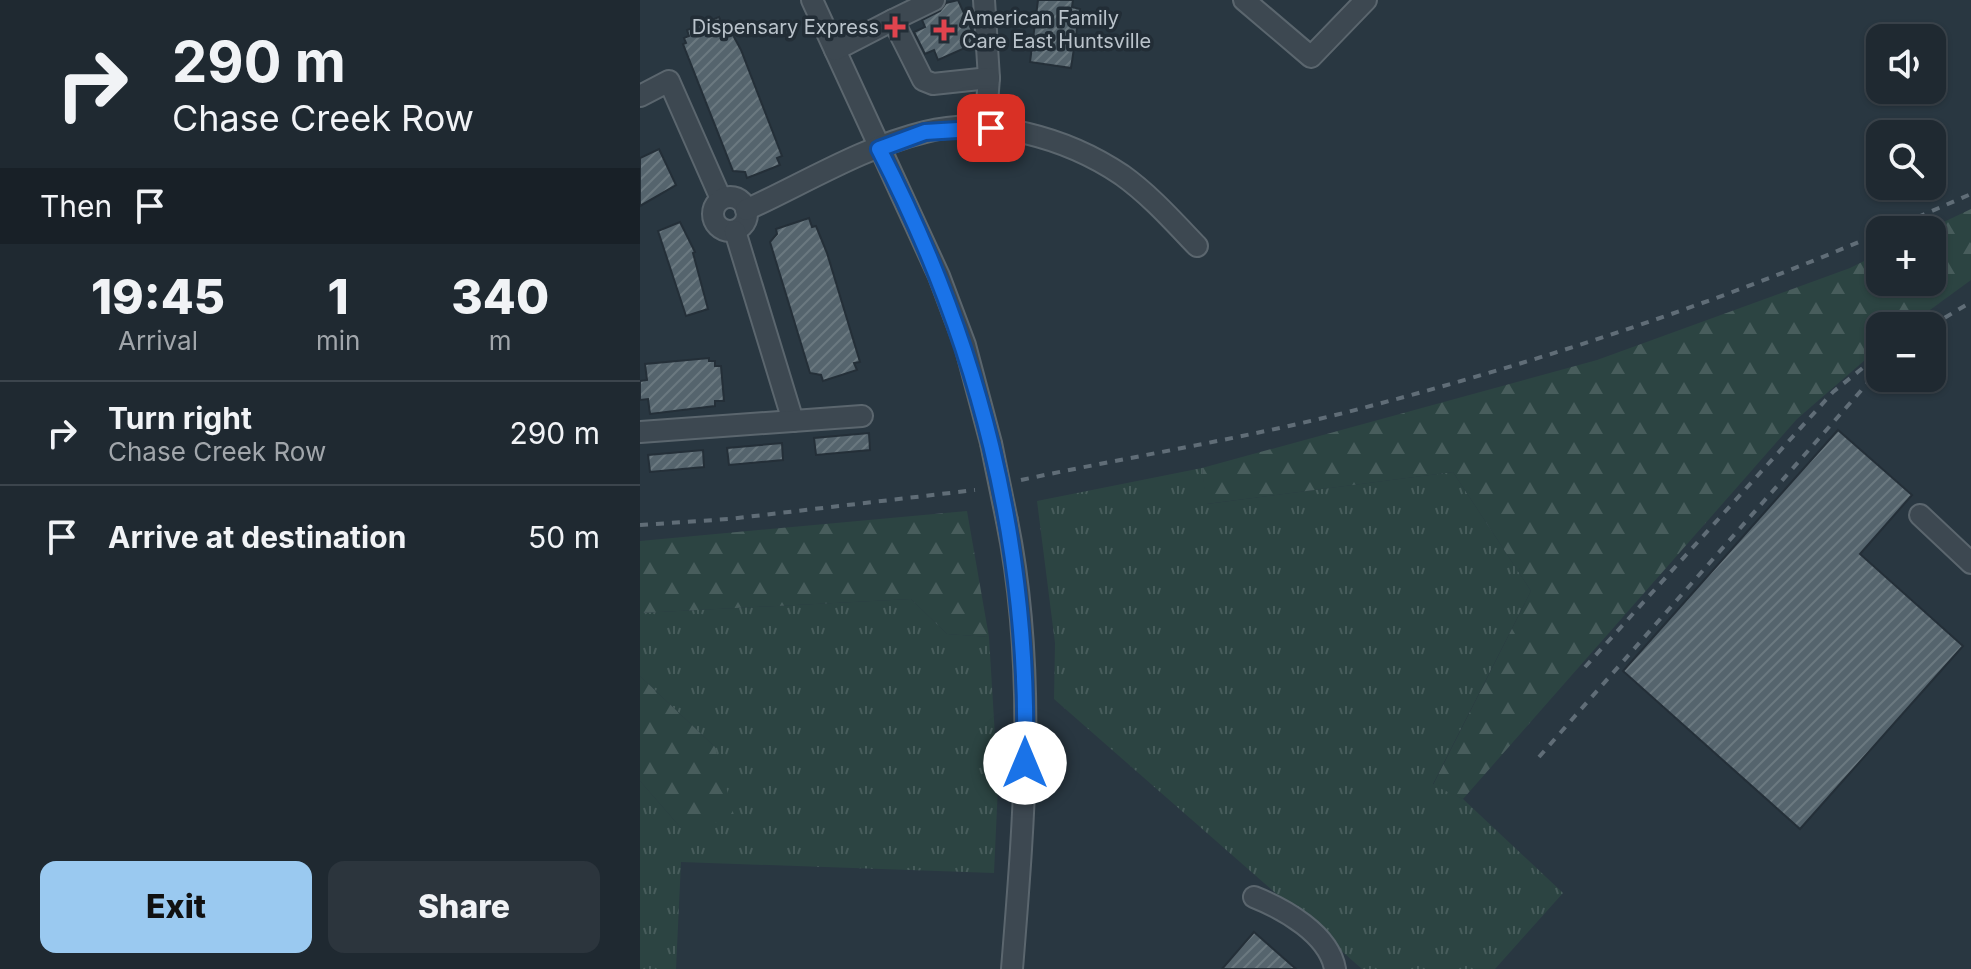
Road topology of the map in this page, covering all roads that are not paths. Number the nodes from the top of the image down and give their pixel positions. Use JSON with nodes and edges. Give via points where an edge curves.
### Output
{"nodes":[{"id":1,"x":812,"y":0,"type":"edge"},
{"id":2,"x":934,"y":0,"type":"edge"},
{"id":3,"x":1244,"y":0,"type":"edge"},
{"id":4,"x":1366,"y":0,"type":"edge"},
{"id":5,"x":985,"y":5,"type":"edge"},
{"id":6,"x":893,"y":20,"type":"junction"},
{"id":7,"x":835,"y":50,"type":"junction"},
{"id":8,"x":989,"y":78,"type":"junction"},
{"id":9,"x":640,"y":96,"type":"edge"},
{"id":10,"x":985,"y":128,"type":"junction"},
{"id":11,"x":879,"y":149,"type":"junction"},
{"id":12,"x":721,"y":199,"type":"junction"},
{"id":13,"x":746,"y":210,"type":"junction"},
{"id":14,"x":735,"y":231,"type":"junction"},
{"id":15,"x":1197,"y":246,"type":"dead end"},
{"id":16,"x":862,"y":416,"type":"dead end"},
{"id":17,"x":793,"y":421,"type":"junction"},
{"id":18,"x":640,"y":432,"type":"edge"},
{"id":19,"x":1920,"y":515,"type":"dead end"},
{"id":20,"x":1971,"y":563,"type":"edge"},
{"id":21,"x":1254,"y":897,"type":"dead end"},
{"id":22,"x":1012,"y":969,"type":"edge"},
{"id":23,"x":1335,"y":969,"type":"edge"}],
"edges":[{"from":1,"to":7,"type":"street"},
{"from":2,"to":6,"type":"street"},
{"from":3,"to":4,"type":"street","via":[[1311,57]]},
{"from":5,"to":8,"type":"street"},
{"from":6,"to":7,"type":"street"},
{"from":6,"to":8,"type":"street","via":[[923,80],[933,84]]},
{"from":7,"to":11,"type":"street"},
{"from":8,"to":10,"type":"street"},
{"from":9,"to":12,"type":"street","via":[[669,81]]},
{"from":10,"to":11,"type":"street","via":[[925,132]]},
{"from":10,"to":15,"type":"street","via":[[1054,140],[1090,157],[1150,198]]},
{"from":11,"to":13,"type":"street"},
{"from":11,"to":22,"type":"street","bridge":true,"via":[[965,345],[1007,521],[1021,609],[1026,745]]},
{"from":12,"to":13,"type":"street","via":[[738,199]]},
{"from":12,"to":14,"type":"street","via":[[713,218],[724,231]]},
{"from":13,"to":14,"type":"street","via":[[744,224]]},
{"from":14,"to":17,"type":"street"},
{"from":16,"to":17,"type":"street"},
{"from":17,"to":18,"type":"street"},
{"from":19,"to":20,"type":"street"},
{"from":21,"to":23,"type":"street","via":[[1285,909],[1333,954]]}]}
